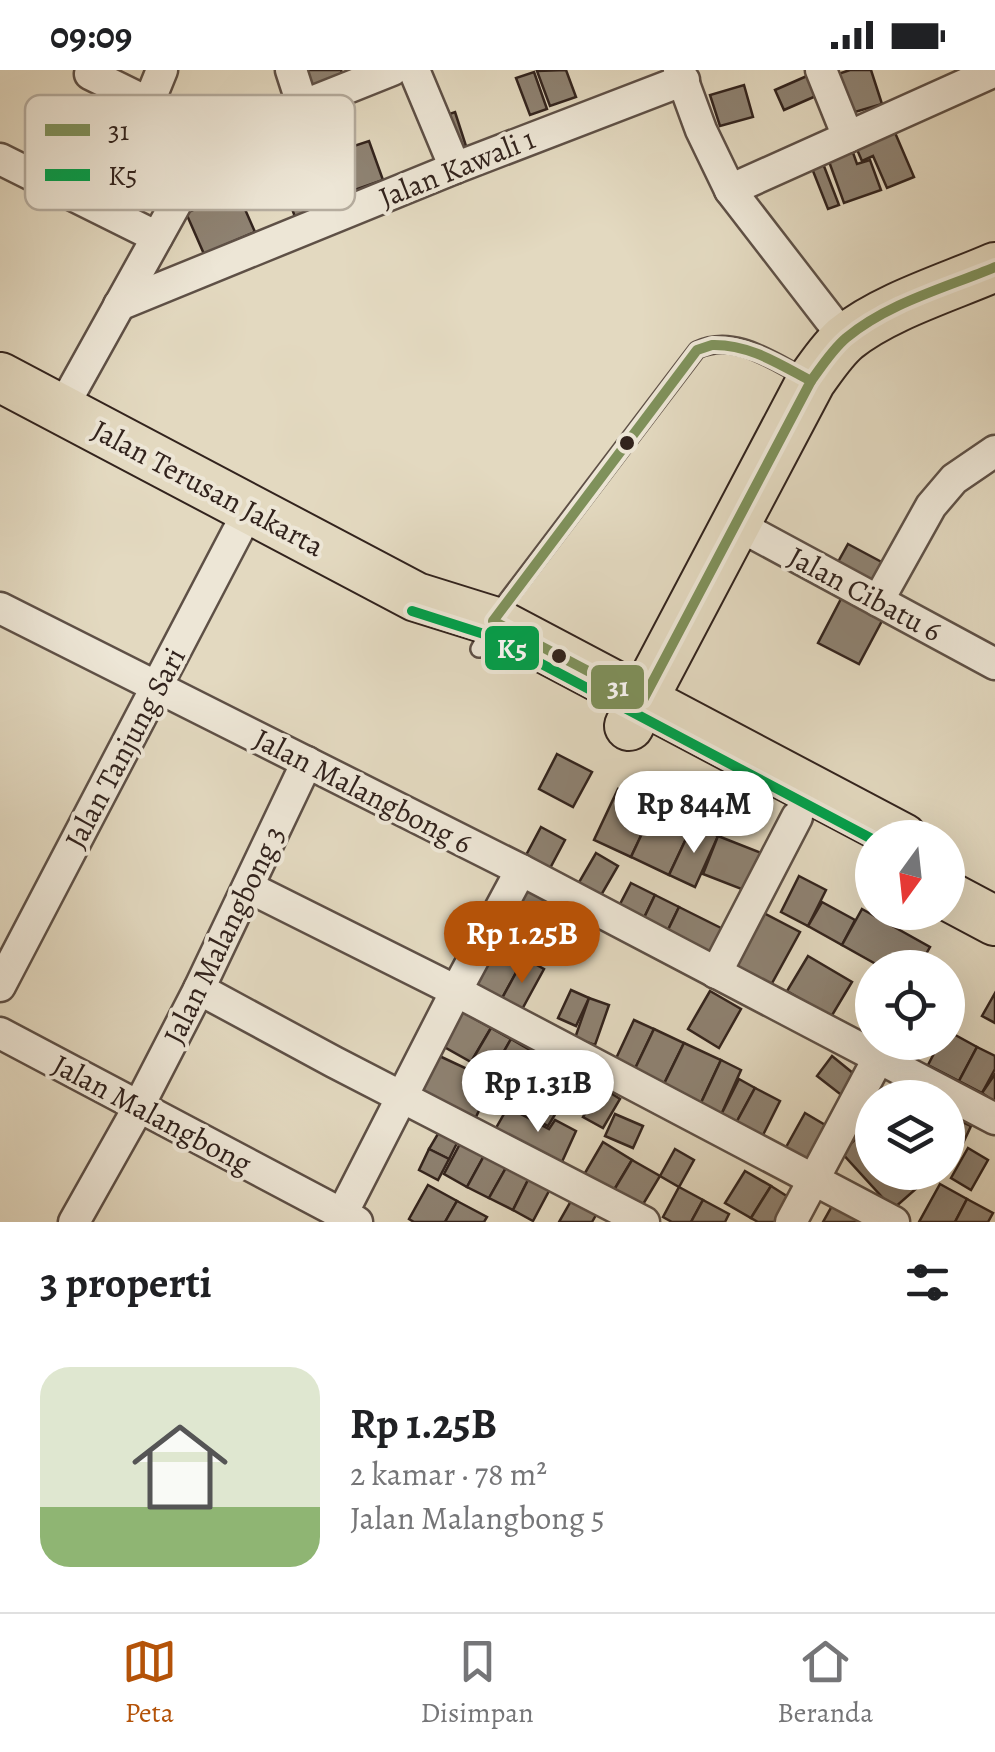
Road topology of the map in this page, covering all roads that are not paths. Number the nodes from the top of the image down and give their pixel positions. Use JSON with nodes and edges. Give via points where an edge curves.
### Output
{"nodes":[{"id":1,"x":162,"y":70,"type":"edge"},
{"id":2,"x":291,"y":70,"type":"edge"},
{"id":3,"x":392,"y":70,"type":"edge"},
{"id":4,"x":414,"y":70,"type":"edge"},
{"id":5,"x":822,"y":70,"type":"edge"},
{"id":6,"x":995,"y":70,"type":"edge"},
{"id":7,"x":90,"y":74,"type":"dead end"},
{"id":8,"x":682,"y":75,"type":"edge"},
{"id":9,"x":134,"y":95,"type":"edge"},
{"id":10,"x":151,"y":95,"type":"edge"},
{"id":11,"x":299,"y":95,"type":"edge"},
{"id":12,"x":326,"y":95,"type":"edge"},
{"id":13,"x":848,"y":137,"type":"junction"},
{"id":14,"x":0,"y":159,"type":"edge"},
{"id":15,"x":455,"y":168,"type":"junction"},
{"id":16,"x":25,"y":171,"type":"edge"},
{"id":17,"x":730,"y":190,"type":"junction"},
{"id":18,"x":355,"y":209,"type":"edge"},
{"id":19,"x":103,"y":210,"type":"edge"},
{"id":20,"x":172,"y":210,"type":"edge"},
{"id":21,"x":352,"y":210,"type":"edge"},
{"id":22,"x":157,"y":237,"type":"junction"},
{"id":23,"x":995,"y":268,"type":"edge"},
{"id":24,"x":119,"y":305,"type":"junction"},
{"id":25,"x":845,"y":339,"type":"junction"},
{"id":26,"x":0,"y":377,"type":"edge"},
{"id":27,"x":811,"y":381,"type":"junction"},
{"id":28,"x":61,"y":410,"type":"junction"},
{"id":29,"x":995,"y":451,"type":"edge"},
{"id":30,"x":250,"y":510,"type":"junction"},
{"id":31,"x":736,"y":524,"type":"junction"},
{"id":32,"x":878,"y":600,"type":"junction"},
{"id":33,"x":1,"y":611,"type":"edge"},
{"id":34,"x":486,"y":635,"type":"junction"},
{"id":35,"x":995,"y":664,"type":"edge"},
{"id":36,"x":157,"y":687,"type":"junction"},
{"id":37,"x":636,"y":713,"type":"junction"},
{"id":38,"x":308,"y":762,"type":"junction"},
{"id":39,"x":796,"y":817,"type":"junction"},
{"id":40,"x":865,"y":820,"type":"edge"},
{"id":41,"x":855,"y":848,"type":"edge"},
{"id":42,"x":522,"y":870,"type":"junction"},
{"id":43,"x":965,"y":870,"type":"edge"},
{"id":44,"x":995,"y":886,"type":"edge"},
{"id":45,"x":248,"y":887,"type":"junction"},
{"id":46,"x":965,"y":905,"type":"edge"},
{"id":47,"x":995,"y":921,"type":"edge"},
{"id":48,"x":716,"y":973,"type":"junction"},
{"id":49,"x":0,"y":986,"type":"edge"},
{"id":50,"x":199,"y":989,"type":"junction"},
{"id":51,"x":456,"y":991,"type":"junction"},
{"id":52,"x":0,"y":1033,"type":"edge"},
{"id":53,"x":855,"y":1045,"type":"edge"},
{"id":54,"x":877,"y":1060,"type":"edge"},
{"id":55,"x":885,"y":1060,"type":"edge"},
{"id":56,"x":402,"y":1097,"type":"junction"},
{"id":57,"x":138,"y":1108,"type":"junction"},
{"id":58,"x":995,"y":1118,"type":"edge"},
{"id":59,"x":813,"y":1179,"type":"junction"},
{"id":60,"x":350,"y":1218,"type":"edge"},
{"id":61,"x":75,"y":1222,"type":"edge"},
{"id":62,"x":644,"y":1222,"type":"edge"},
{"id":63,"x":791,"y":1222,"type":"edge"},
{"id":64,"x":894,"y":1222,"type":"edge"}],
"edges":[{"from":1,"to":10,"type":"street"},
{"from":2,"to":11,"type":"street"},
{"from":3,"to":12,"type":"street"},
{"from":4,"to":15,"type":"street"},
{"from":5,"to":13,"type":"street"},
{"from":6,"to":13,"type":"street"},
{"from":7,"to":9,"type":"street"},
{"from":8,"to":15,"type":"street","name":"Jalan Kawali 1"},
{"from":8,"to":17,"type":"street"},
{"from":13,"to":17,"type":"street"},
{"from":14,"to":16,"type":"street"},
{"from":15,"to":18,"type":"street","name":"Jalan Kawali 1"},
{"from":17,"to":25,"type":"street"},
{"from":19,"to":22,"type":"street"},
{"from":20,"to":22,"type":"street"},
{"from":21,"to":24,"type":"street","name":"Jalan Kawali 1"},
{"from":22,"to":24,"type":"street"},
{"from":23,"to":25,"type":"main road","via":[[873,320]]},
{"from":24,"to":28,"type":"street"},
{"from":25,"to":27,"type":"main road"},
{"from":26,"to":28,"type":"main road","name":"Jalan Terusan Jakarta"},
{"from":27,"to":31,"type":"main road"},
{"from":27,"to":34,"type":"lane","via":[[738,344],[697,350]]},
{"from":28,"to":30,"type":"main road","name":"Jalan Terusan Jakarta"},
{"from":29,"to":32,"type":"street","via":[[954,479],[931,506]]},
{"from":30,"to":34,"type":"main road","name":"Jalan Terusan Jakarta"},
{"from":30,"to":36,"type":"street","name":"Jalan Tanjung Sari"},
{"from":31,"to":32,"type":"street","name":"Jalan Cibatu 6"},
{"from":31,"to":37,"type":"main road"},
{"from":32,"to":35,"type":"street","name":"Jalan Cibatu 6"},
{"from":33,"to":36,"type":"street","name":"Jalan Malangbong 6"},
{"from":34,"to":37,"type":"main road","name":"Jalan Terusan Jakarta"},
{"from":36,"to":38,"type":"street","name":"Jalan Malangbong 6"},
{"from":36,"to":49,"type":"street","name":"Jalan Tanjung Sari"},
{"from":37,"to":39,"type":"main road","name":"Jalan Terusan Jakarta"},
{"from":37,"to":40,"type":"main road","name":"Jalan Terusan Jakarta"},
{"from":38,"to":42,"type":"street","name":"Jalan Malangbong 6"},
{"from":38,"to":45,"type":"street","name":"Jalan Malangbong 3"},
{"from":39,"to":41,"type":"main road","name":"Jalan Terusan Jakarta"},
{"from":39,"to":48,"type":"street"},
{"from":42,"to":48,"type":"street","name":"Jalan Malangbong 6"},
{"from":42,"to":51,"type":"street"},
{"from":43,"to":44,"type":"main road"},
{"from":45,"to":50,"type":"street","name":"Jalan Malangbong 3"},
{"from":45,"to":51,"type":"street"},
{"from":46,"to":47,"type":"main road"},
{"from":48,"to":53,"type":"street","name":"Jalan Malangbong 6"},
{"from":50,"to":56,"type":"street"},
{"from":50,"to":57,"type":"street","name":"Jalan Malangbong 3"},
{"from":51,"to":56,"type":"street"},
{"from":51,"to":59,"type":"street"},
{"from":52,"to":57,"type":"street","name":"Jalan Malangbong"},
{"from":54,"to":59,"type":"street"},
{"from":55,"to":58,"type":"street","name":"Jalan Malangbong 6"},
{"from":56,"to":60,"type":"street"},
{"from":56,"to":62,"type":"street"},
{"from":57,"to":60,"type":"street","name":"Jalan Malangbong"},
{"from":57,"to":61,"type":"street","name":"Jalan Malangbong 3"},
{"from":59,"to":63,"type":"street"},
{"from":59,"to":64,"type":"street"}]}
